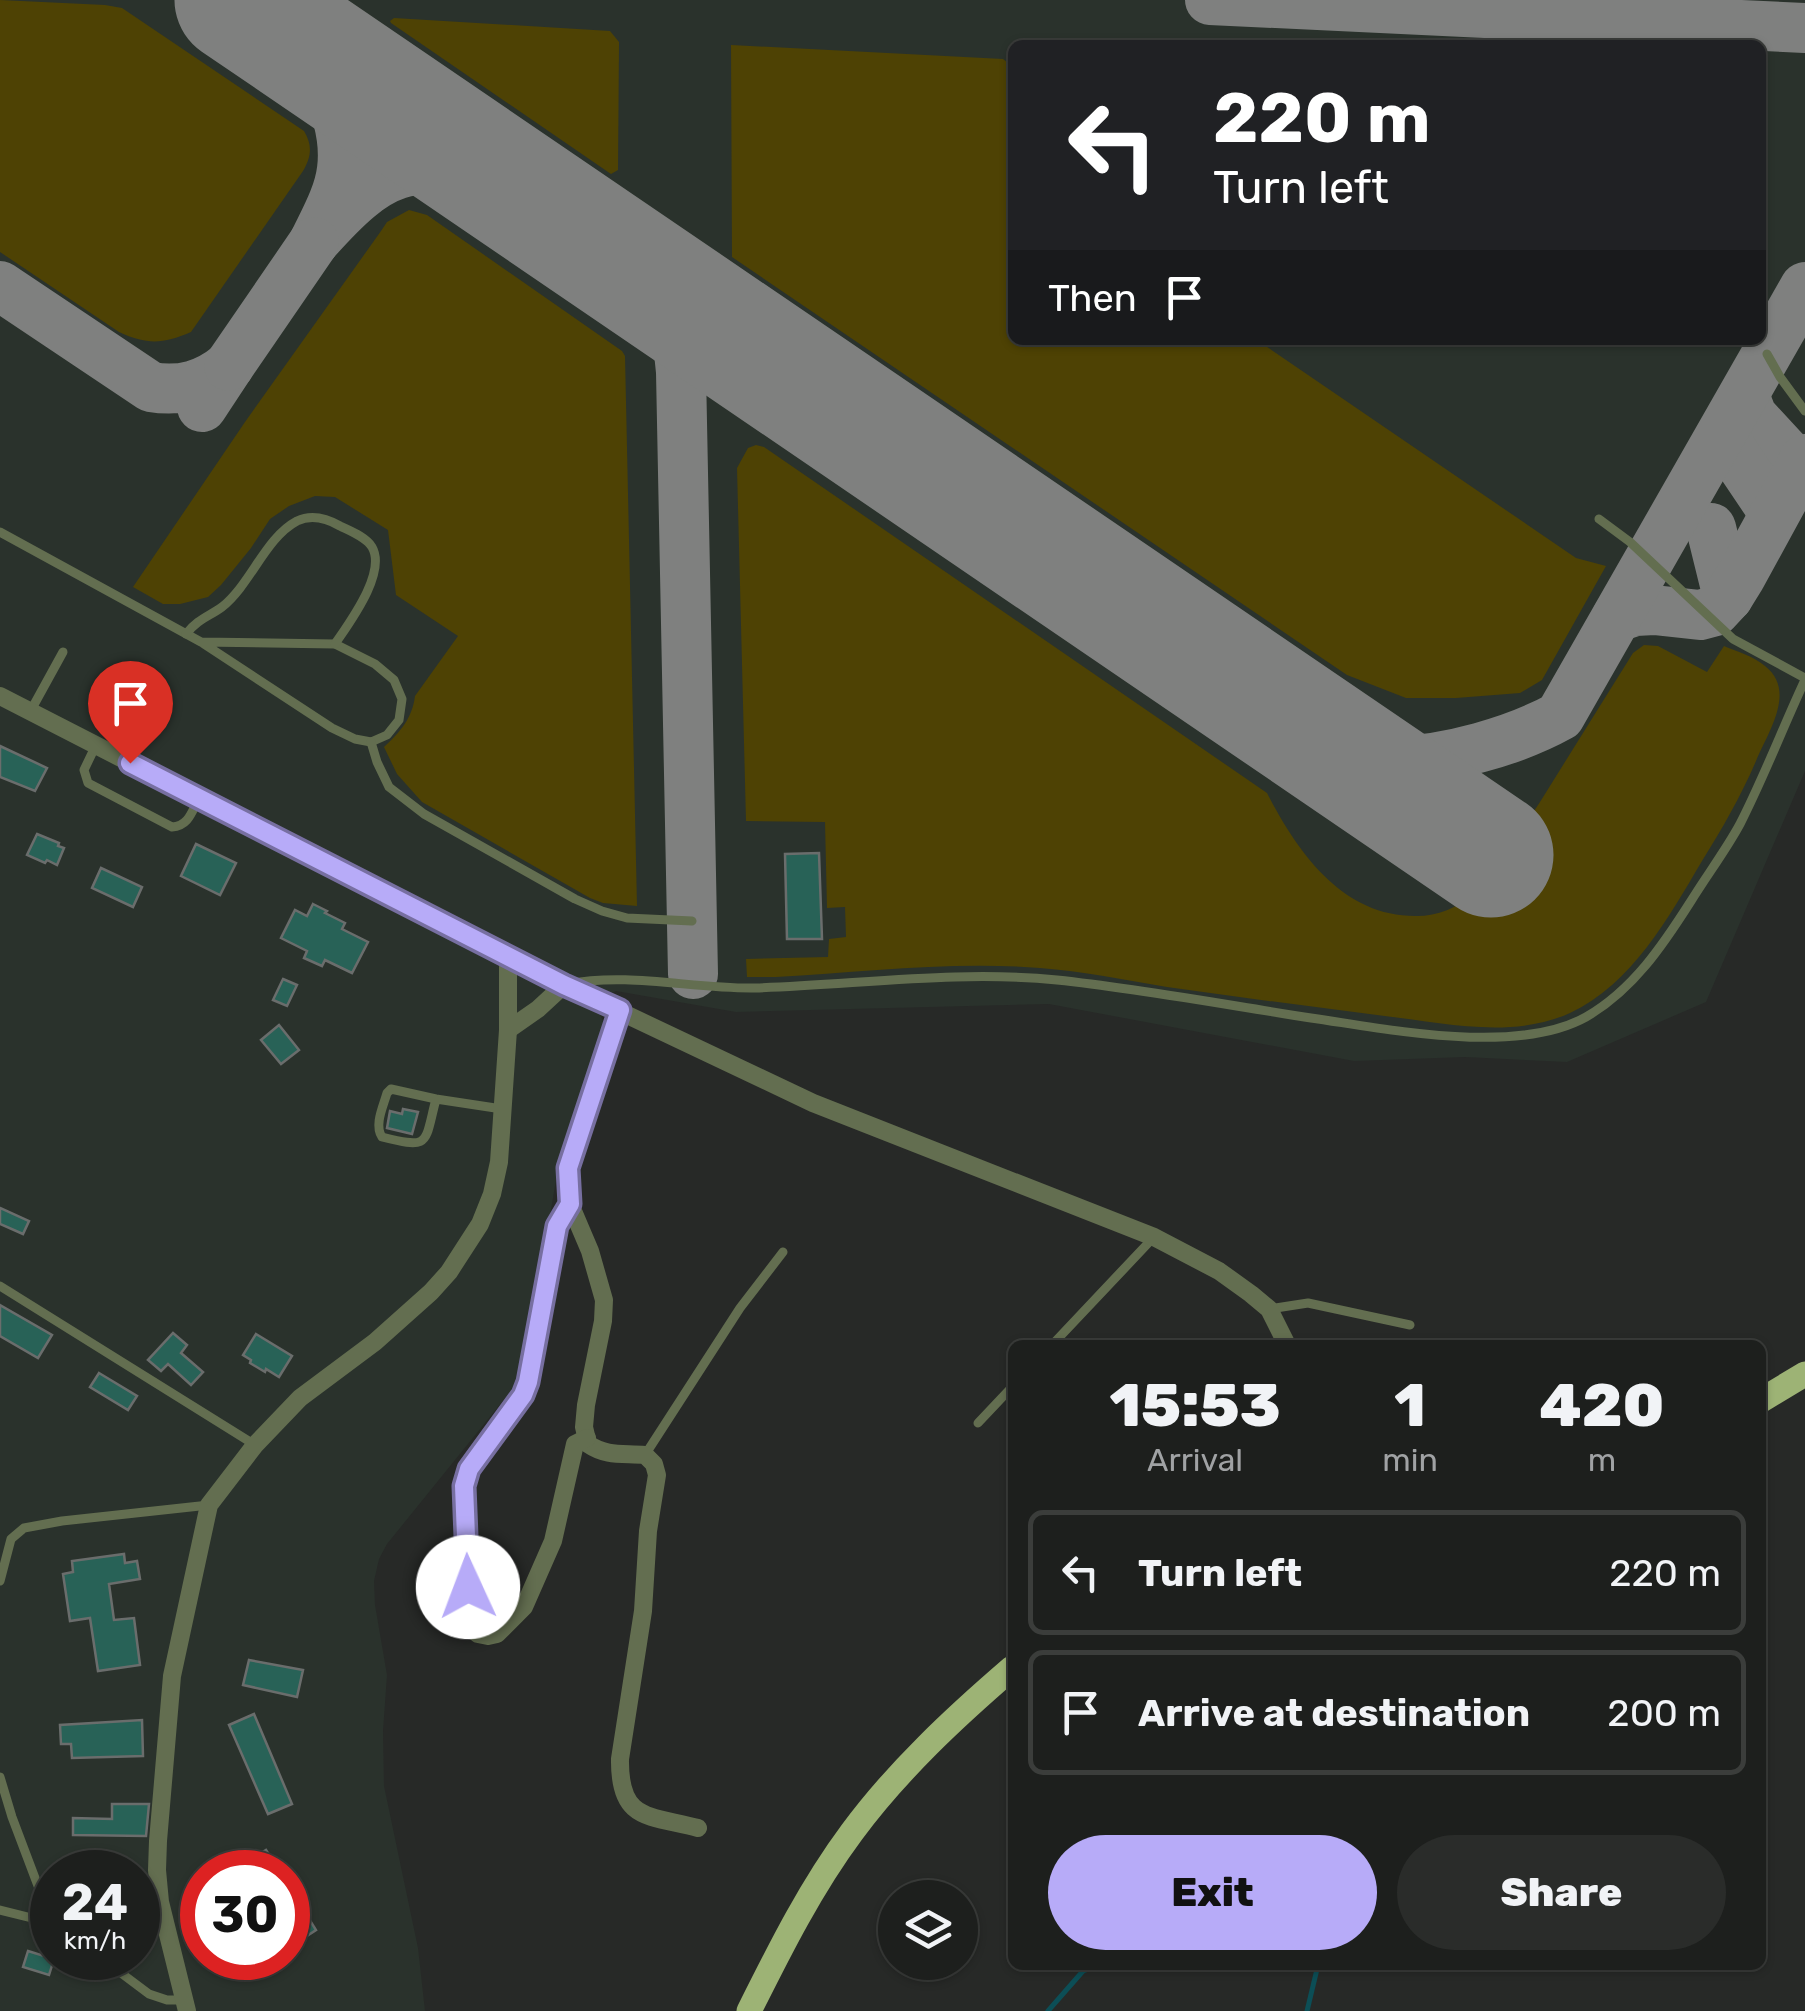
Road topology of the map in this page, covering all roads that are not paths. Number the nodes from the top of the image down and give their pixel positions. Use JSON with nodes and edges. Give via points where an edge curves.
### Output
{"nodes":[{"id":1,"x":1767,"y":354,"type":"dead end"},
{"id":2,"x":1805,"y":411,"type":"edge"},
{"id":3,"x":1599,"y":519,"type":"dead end"},
{"id":4,"x":0,"y":532,"type":"edge"},
{"id":5,"x":186,"y":634,"type":"junction"},
{"id":6,"x":201,"y":642,"type":"junction"},
{"id":7,"x":335,"y":644,"type":"junction"},
{"id":8,"x":63,"y":652,"type":"dead end"},
{"id":9,"x":1805,"y":679,"type":"edge"},
{"id":10,"x":0,"y":696,"type":"edge"},
{"id":11,"x":30,"y":712,"type":"junction"},
{"id":12,"x":371,"y":742,"type":"junction"},
{"id":13,"x":96,"y":745,"type":"junction"},
{"id":14,"x":200,"y":798,"type":"junction"},
{"id":15,"x":692,"y":921,"type":"dead end"},
{"id":16,"x":508,"y":956,"type":"junction"},
{"id":17,"x":564,"y":985,"type":"junction"},
{"id":18,"x":620,"y":1010,"type":"junction"},
{"id":19,"x":508,"y":1030,"type":"junction"},
{"id":20,"x":436,"y":1099,"type":"junction"},
{"id":21,"x":502,"y":1110,"type":"junction"},
{"id":22,"x":570,"y":1204,"type":"junction"},
{"id":23,"x":1154,"y":1237,"type":"junction"},
{"id":24,"x":783,"y":1252,"type":"dead end"},
{"id":25,"x":0,"y":1286,"type":"edge"},
{"id":26,"x":1269,"y":1309,"type":"junction"},
{"id":27,"x":1410,"y":1324,"type":"dead end"},
{"id":28,"x":1057,"y":1340,"type":"edge"},
{"id":29,"x":1284,"y":1340,"type":"edge"},
{"id":30,"x":1805,"y":1374,"type":"edge"},
{"id":31,"x":1008,"y":1391,"type":"edge"},
{"id":32,"x":1766,"y":1398,"type":"edge"},
{"id":33,"x":978,"y":1424,"type":"dead end"},
{"id":34,"x":586,"y":1438,"type":"junction"},
{"id":35,"x":255,"y":1445,"type":"junction"},
{"id":36,"x":645,"y":1455,"type":"junction"},
{"id":37,"x":209,"y":1506,"type":"junction"},
{"id":38,"x":5,"y":1537,"type":"edge"},
{"id":39,"x":0,"y":1581,"type":"edge"},
{"id":40,"x":1008,"y":1672,"type":"edge"},
{"id":41,"x":0,"y":1776,"type":"edge"},
{"id":42,"x":698,"y":1828,"type":"dead end"},
{"id":43,"x":30,"y":1865,"type":"edge"},
{"id":44,"x":0,"y":1910,"type":"edge"},
{"id":45,"x":30,"y":1918,"type":"edge"},
{"id":46,"x":130,"y":1980,"type":"edge"},
{"id":47,"x":185,"y":2005,"type":"edge"},
{"id":48,"x":749,"y":2011,"type":"edge"}],
"edges":[{"from":1,"to":2,"type":"lane"},
{"from":3,"to":9,"type":"lane","via":[[1733,639]]},
{"from":4,"to":5,"type":"lane"},
{"from":5,"to":6,"type":"lane"},
{"from":5,"to":7,"type":"lane","via":[[223,606],[274,538],[308,516],[362,538],[375,559],[371,582]]},
{"from":6,"to":7,"type":"lane"},
{"from":6,"to":12,"type":"lane","via":[[332,728]]},
{"from":7,"to":12,"type":"lane","via":[[375,664],[394,680],[402,700],[399,720]]},
{"from":8,"to":11,"type":"lane"},
{"from":9,"to":17,"type":"lane","via":[[1739,825],[1670,935],[1601,1007],[1545,1033],[1424,1032],[1056,980],[977,977],[750,988],[620,979]]},
{"from":10,"to":11,"type":"street"},
{"from":11,"to":13,"type":"street"},
{"from":12,"to":15,"type":"lane","via":[[390,788],[574,900],[627,918]]},
{"from":13,"to":14,"type":"street"},
{"from":13,"to":14,"type":"lane","via":[[84,770],[88,783],[172,828],[186,823]]},
{"from":14,"to":16,"type":"street"},
{"from":16,"to":17,"type":"street"},
{"from":16,"to":19,"type":"street"},
{"from":17,"to":18,"type":"street"},
{"from":17,"to":19,"type":"street"},
{"from":18,"to":22,"type":"street","via":[[568,1168]]},
{"from":18,"to":23,"type":"street","via":[[850,1118]]},
{"from":19,"to":21,"type":"street"},
{"from":20,"to":20,"type":"lane","via":[[423,1142],[382,1137],[378,1126],[391,1089]]},
{"from":20,"to":21,"type":"lane"},
{"from":21,"to":35,"type":"street","via":[[492,1194],[449,1272],[376,1342],[300,1398]]},
{"from":22,"to":34,"type":"street","via":[[604,1300]]},
{"from":22,"to":34,"type":"street","via":[[557,1226],[528,1382],[464,1486],[469,1621],[478,1634],[497,1634],[524,1608],[553,1541],[575,1444]]},
{"from":23,"to":26,"type":"street","via":[[1218,1271]]},
{"from":23,"to":28,"type":"lane"},
{"from":24,"to":36,"type":"lane"},
{"from":25,"to":35,"type":"lane"},
{"from":26,"to":27,"type":"lane","via":[[1308,1303]]},
{"from":26,"to":29,"type":"street"},
{"from":30,"to":32,"type":"main road"},
{"from":31,"to":33,"type":"lane"},
{"from":34,"to":36,"type":"street","via":[[600,1452]]},
{"from":35,"to":37,"type":"street"},
{"from":36,"to":42,"type":"street","via":[[656,1474],[620,1782],[623,1795],[643,1814]]},
{"from":37,"to":38,"type":"lane","via":[[62,1521]]},
{"from":37,"to":47,"type":"street","via":[[172,1676],[158,1841],[160,1902]]},
{"from":38,"to":39,"type":"lane"},
{"from":40,"to":48,"type":"main road","via":[[918,1756],[852,1831]]},
{"from":41,"to":43,"type":"lane"},
{"from":44,"to":45,"type":"lane"},
{"from":46,"to":47,"type":"lane"}]}
